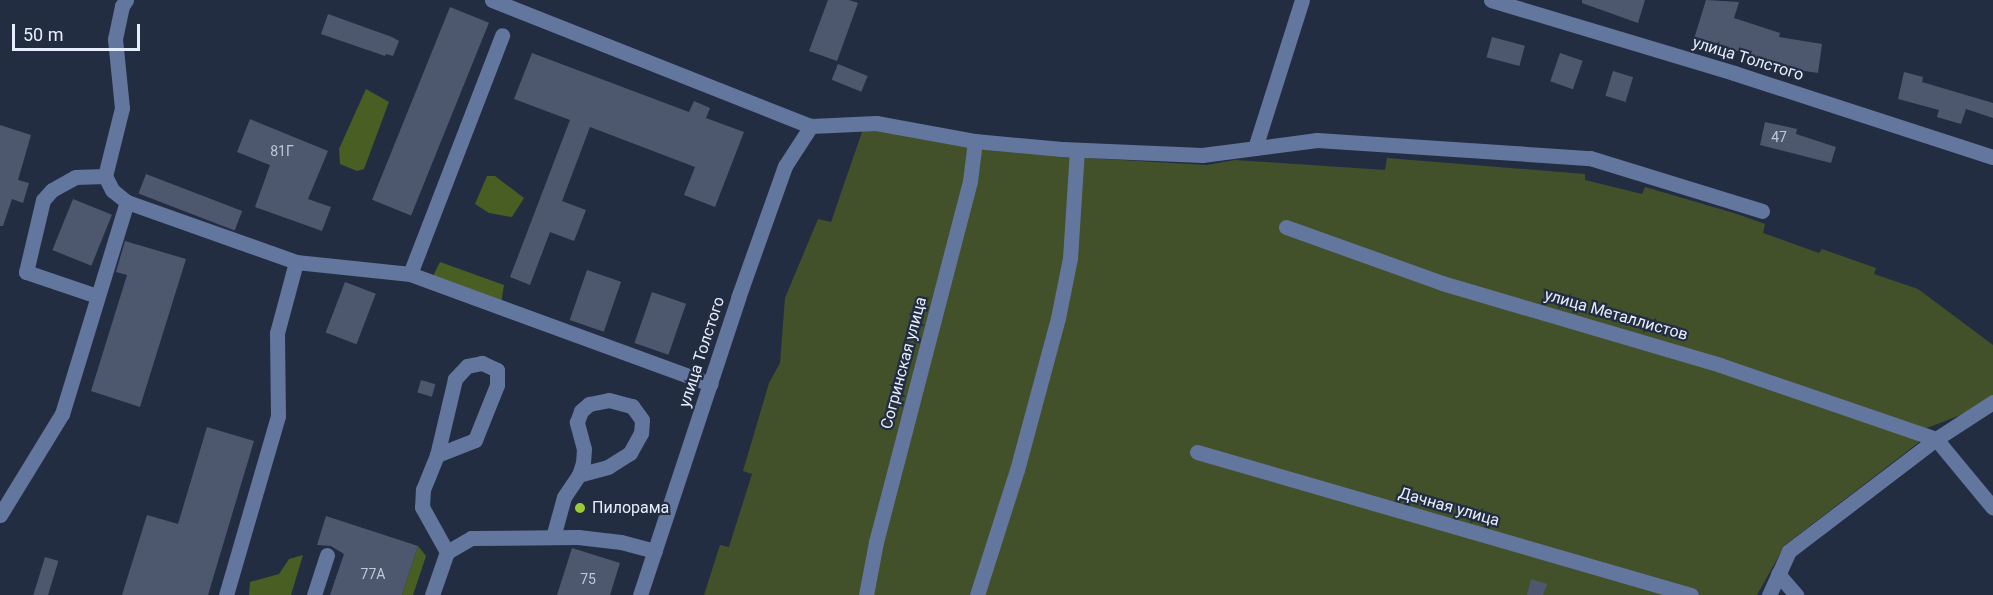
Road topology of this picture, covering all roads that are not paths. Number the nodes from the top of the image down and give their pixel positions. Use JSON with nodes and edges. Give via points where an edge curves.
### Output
{"nodes":[{"id":1,"x":126,"y":0,"type":"edge"},
{"id":2,"x":492,"y":0,"type":"edge"},
{"id":3,"x":1302,"y":0,"type":"edge"},
{"id":4,"x":1491,"y":0,"type":"edge"},
{"id":5,"x":502,"y":35,"type":"dead end"},
{"id":6,"x":812,"y":126,"type":"junction"},
{"id":7,"x":975,"y":141,"type":"junction"},
{"id":8,"x":1255,"y":148,"type":"junction"},
{"id":9,"x":1077,"y":150,"type":"junction"},
{"id":10,"x":1993,"y":157,"type":"edge"},
{"id":11,"x":105,"y":176,"type":"junction"},
{"id":12,"x":127,"y":202,"type":"junction"},
{"id":13,"x":1762,"y":211,"type":"dead end"},
{"id":14,"x":1286,"y":226,"type":"dead end"},
{"id":15,"x":296,"y":262,"type":"junction"},
{"id":16,"x":410,"y":274,"type":"junction"},
{"id":17,"x":97,"y":296,"type":"junction"},
{"id":18,"x":710,"y":384,"type":"junction"},
{"id":19,"x":1993,"y":402,"type":"edge"},
{"id":20,"x":1936,"y":439,"type":"junction"},
{"id":21,"x":1197,"y":452,"type":"dead end"},
{"id":22,"x":437,"y":454,"type":"junction"},
{"id":23,"x":579,"y":475,"type":"junction"},
{"id":24,"x":1993,"y":508,"type":"edge"},
{"id":25,"x":0,"y":515,"type":"edge"},
{"id":26,"x":553,"y":537,"type":"junction"},
{"id":27,"x":655,"y":551,"type":"junction"},
{"id":28,"x":447,"y":552,"type":"junction"},
{"id":29,"x":327,"y":555,"type":"dead end"},
{"id":30,"x":1778,"y":574,"type":"junction"},
{"id":31,"x":226,"y":595,"type":"edge"},
{"id":32,"x":314,"y":595,"type":"edge"},
{"id":33,"x":432,"y":595,"type":"edge"},
{"id":34,"x":640,"y":595,"type":"edge"},
{"id":35,"x":866,"y":595,"type":"edge"},
{"id":36,"x":977,"y":595,"type":"edge"},
{"id":37,"x":1691,"y":595,"type":"edge"},
{"id":38,"x":1768,"y":595,"type":"edge"},
{"id":39,"x":1796,"y":595,"type":"edge"}],
"edges":[{"from":1,"to":11,"type":"street","via":[[115,39],[123,108]]},
{"from":2,"to":6,"type":"street"},
{"from":3,"to":8,"type":"street"},
{"from":4,"to":10,"type":"street","name":"улица Толстого"},
{"from":5,"to":16,"type":"street"},
{"from":6,"to":7,"type":"street","via":[[876,123]]},
{"from":6,"to":18,"type":"street","name":"улица Толстого","via":[[786,166]]},
{"from":7,"to":9,"type":"street"},
{"from":7,"to":35,"type":"street","name":"Согринская улица","via":[[970,181],[876,542]]},
{"from":8,"to":9,"type":"street","via":[[1202,154]]},
{"from":8,"to":13,"type":"street","via":[[1317,140],[1590,158]]},
{"from":9,"to":36,"type":"street","via":[[1070,258],[1058,318],[1017,470]]},
{"from":11,"to":12,"type":"street","via":[[112,190]]},
{"from":11,"to":17,"type":"street","via":[[75,177],[43,200],[26,272]]},
{"from":12,"to":15,"type":"street"},
{"from":12,"to":17,"type":"street"},
{"from":14,"to":20,"type":"street","name":"улица Металлистов","via":[[1442,282],[1720,365]]},
{"from":15,"to":16,"type":"street"},
{"from":15,"to":31,"type":"street","via":[[277,333],[278,416]]},
{"from":16,"to":18,"type":"street"},
{"from":17,"to":25,"type":"street","via":[[62,414]]},
{"from":18,"to":27,"type":"street","name":"улица Толстого"},
{"from":19,"to":20,"type":"street"},
{"from":20,"to":24,"type":"street"},
{"from":20,"to":30,"type":"street","via":[[1789,551]]},
{"from":21,"to":37,"type":"street","name":"Дачная улица"},
{"from":22,"to":22,"type":"street","via":[[455,379],[467,366],[482,363],[497,370],[497,385],[475,440]]},
{"from":22,"to":28,"type":"street","via":[[423,489],[422,507]]},
{"from":23,"to":23,"type":"street","via":[[584,449],[577,422],[581,411],[589,404],[609,400],[632,406],[642,420],[641,433],[630,453],[608,467]]},
{"from":23,"to":26,"type":"street","via":[[564,497]]},
{"from":26,"to":27,"type":"street","via":[[621,542]]},
{"from":26,"to":28,"type":"street","via":[[471,538]]},
{"from":27,"to":34,"type":"street","name":"улица Толстого"},
{"from":28,"to":33,"type":"street"},
{"from":29,"to":32,"type":"street"},
{"from":30,"to":38,"type":"street"},
{"from":30,"to":39,"type":"street"}]}
